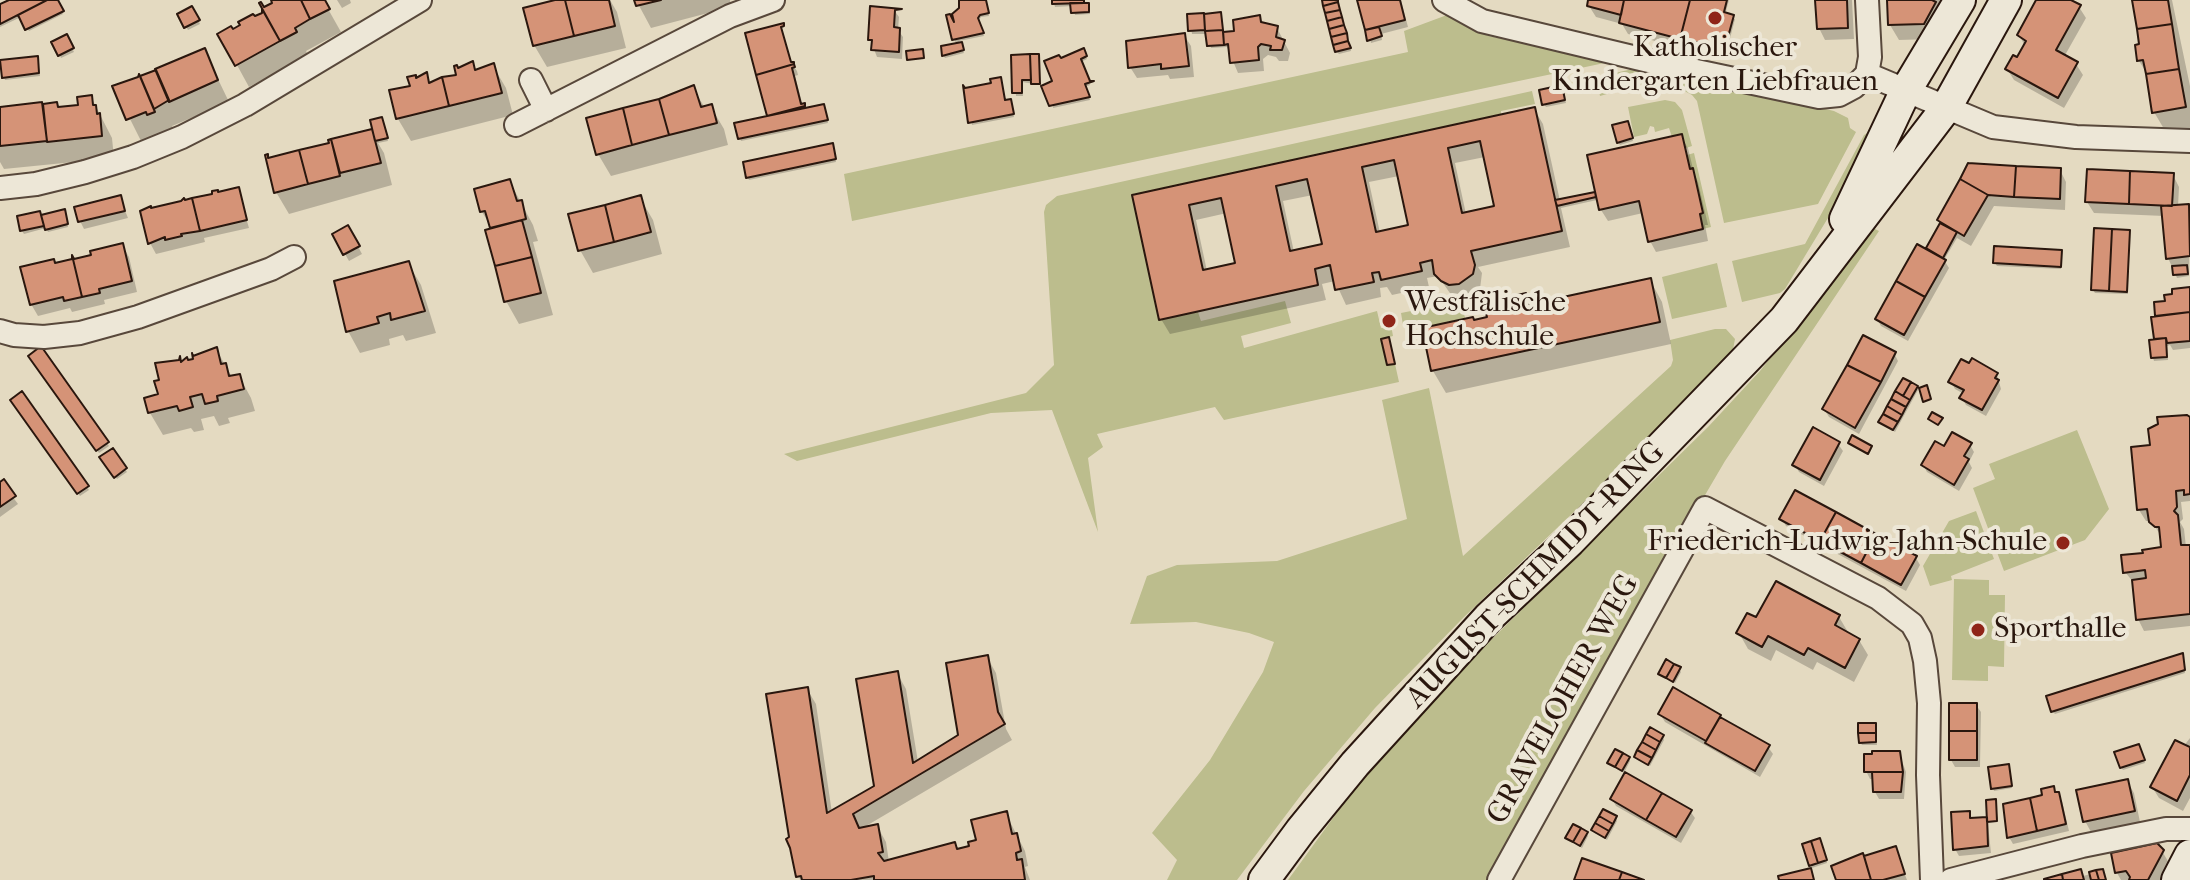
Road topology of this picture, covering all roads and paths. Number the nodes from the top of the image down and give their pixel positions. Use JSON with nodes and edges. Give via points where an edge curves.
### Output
{"nodes":[{"id":1,"x":420,"y":0,"type":"edge"},
{"id":2,"x":773,"y":0,"type":"edge"},
{"id":3,"x":1444,"y":0,"type":"edge"},
{"id":4,"x":1867,"y":0,"type":"edge"},
{"id":5,"x":1960,"y":0,"type":"edge"},
{"id":6,"x":2006,"y":0,"type":"edge"},
{"id":7,"x":1867,"y":74,"type":"junction"},
{"id":8,"x":531,"y":80,"type":"dead end"},
{"id":9,"x":1905,"y":92,"type":"junction"},
{"id":10,"x":1946,"y":108,"type":"junction"},
{"id":11,"x":546,"y":110,"type":"junction"},
{"id":12,"x":516,"y":125,"type":"dead end"},
{"id":13,"x":2190,"y":141,"type":"edge"},
{"id":14,"x":0,"y":188,"type":"edge"},
{"id":15,"x":294,"y":257,"type":"dead end"},
{"id":16,"x":1816,"y":279,"type":"junction"},
{"id":17,"x":0,"y":331,"type":"edge"},
{"id":18,"x":2190,"y":829,"type":"edge"},
{"id":19,"x":2190,"y":855,"type":"edge"},
{"id":20,"x":1502,"y":879,"type":"edge"},
{"id":21,"x":1264,"y":880,"type":"edge"},
{"id":22,"x":1932,"y":880,"type":"edge"},
{"id":23,"x":1951,"y":880,"type":"edge"},
{"id":24,"x":2177,"y":880,"type":"edge"}],
"edges":[{"from":1,"to":14,"type":"street","via":[[182,137],[85,172]]},
{"from":2,"to":11,"type":"street","via":[[730,16]]},
{"from":3,"to":7,"type":"street","via":[[1482,21],[1819,97],[1839,95]]},
{"from":4,"to":7,"type":"street"},
{"from":5,"to":9,"type":"main road","name":"AUGUST-SCHMIDT-RING"},
{"from":6,"to":10,"type":"main road","name":"AUGUST-SCHMIDT-RING"},
{"from":7,"to":9,"type":"street"},
{"from":8,"to":11,"type":"street"},
{"from":9,"to":10,"type":"street"},
{"from":9,"to":16,"type":"main road","name":"AUGUST-SCHMIDT-RING"},
{"from":10,"to":13,"type":"street","via":[[1993,127],[2076,137]]},
{"from":10,"to":16,"type":"main road","name":"AUGUST-SCHMIDT-RING"},
{"from":11,"to":12,"type":"street"},
{"from":15,"to":17,"type":"street","via":[[153,312],[80,333],[44,337]]},
{"from":16,"to":21,"type":"main road","name":"AUGUST-SCHMIDT-RING","via":[[1768,339],[1488,618],[1355,764]]},
{"from":18,"to":23,"type":"street","via":[[2082,846]]},
{"from":19,"to":24,"type":"main road"},
{"from":20,"to":22,"type":"street","name":"GRAVELOHER WEG","via":[[1705,508],[1878,598],[1912,624],[1925,661],[1929,703]]}]}
